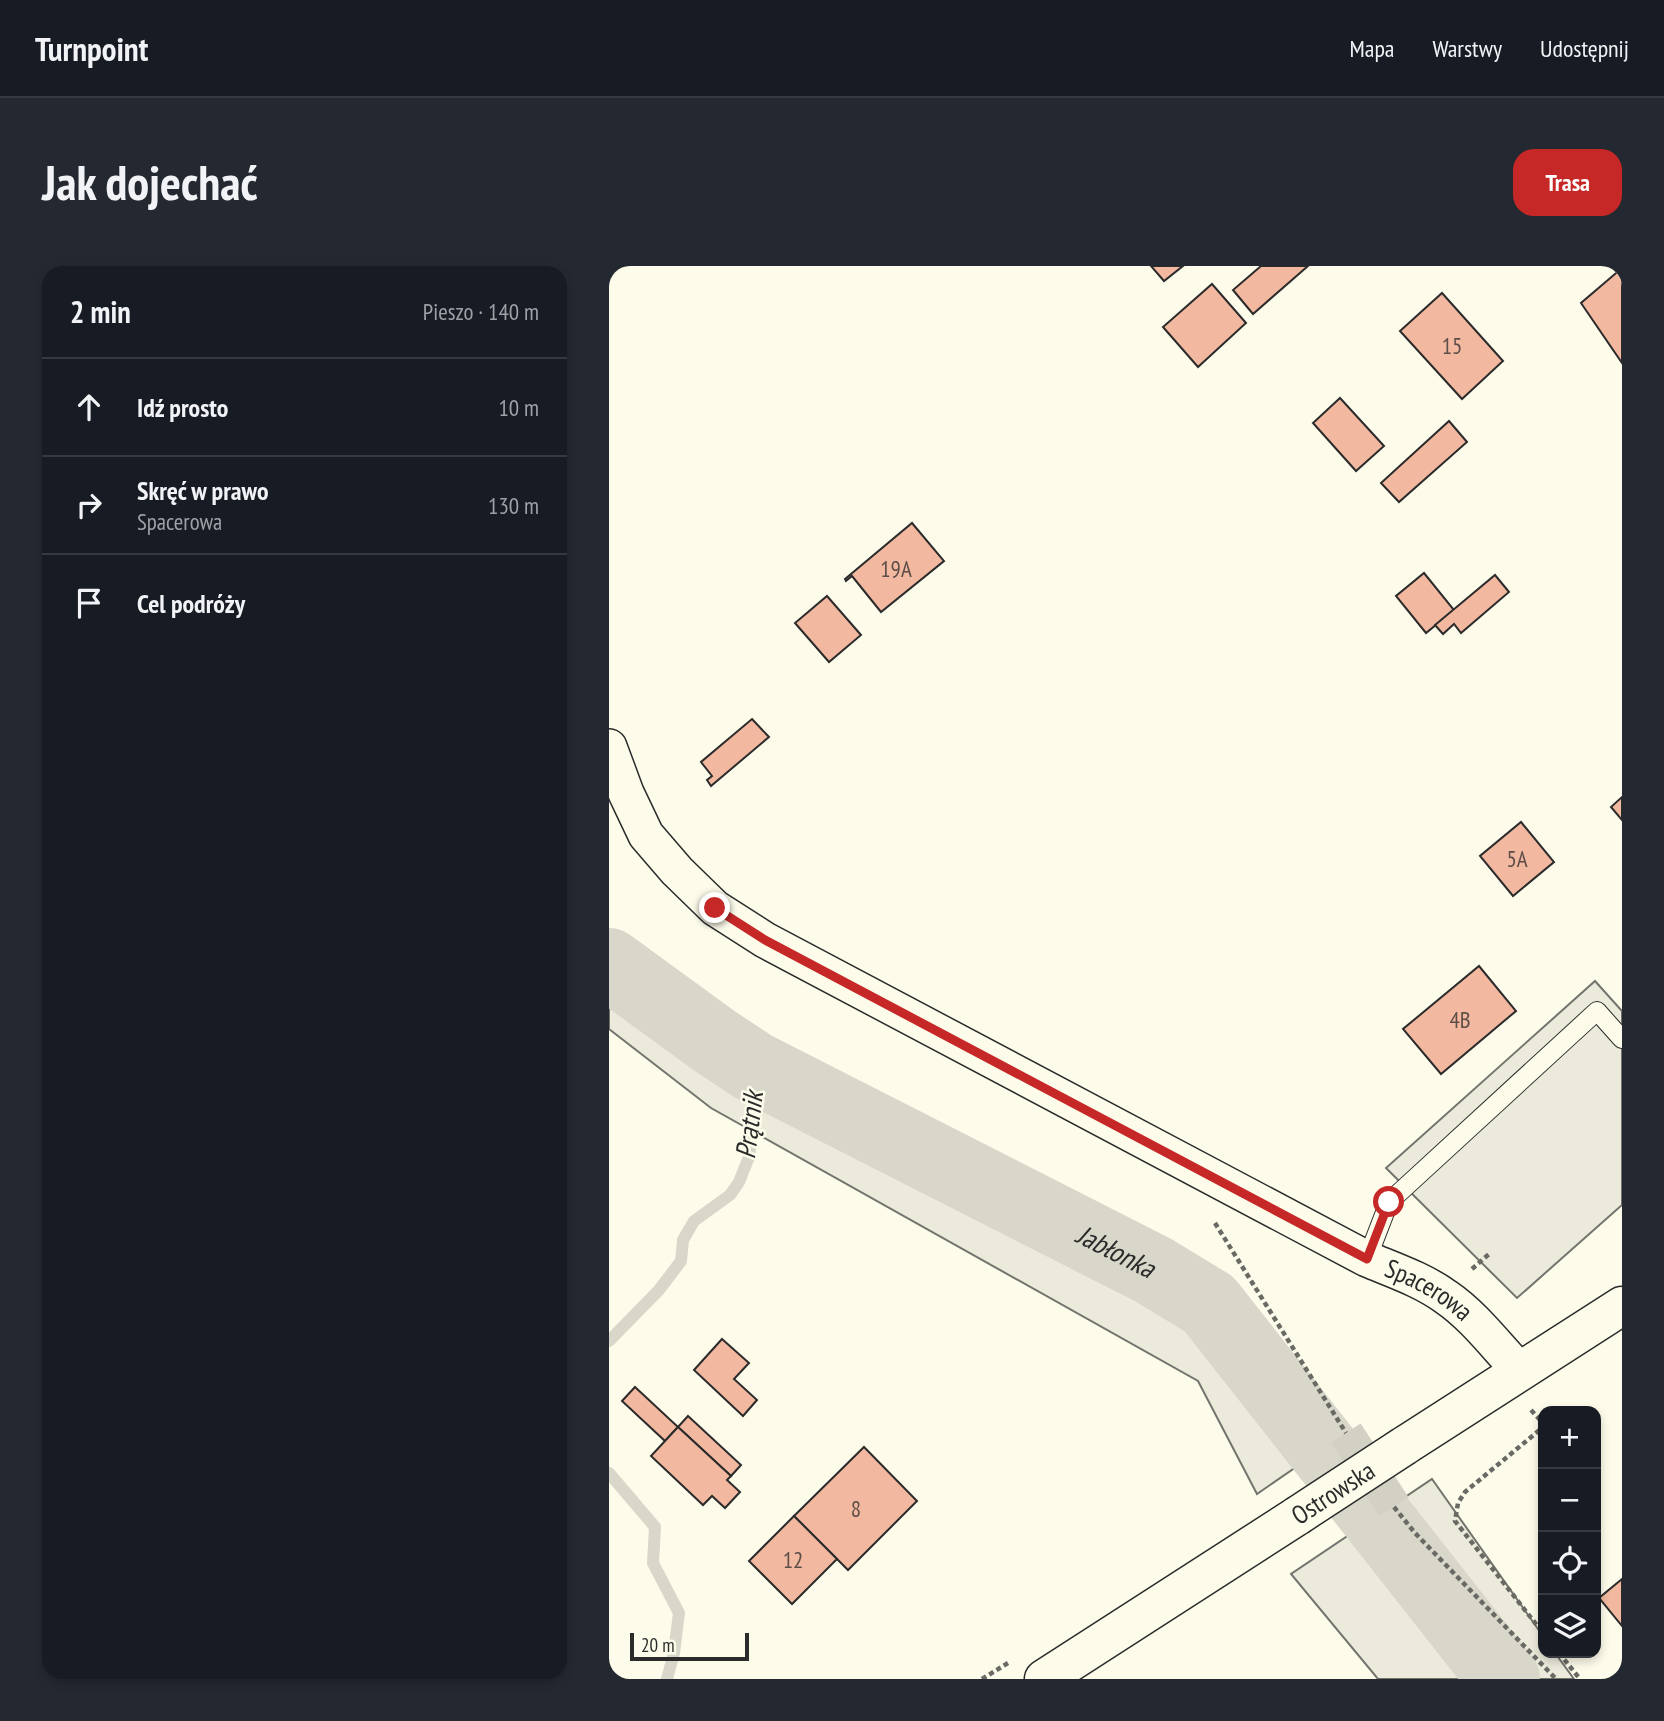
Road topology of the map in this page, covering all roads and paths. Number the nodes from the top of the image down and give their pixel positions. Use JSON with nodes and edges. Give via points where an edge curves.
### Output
{"nodes":[{"id":1,"x":609,"y":747,"type":"edge"},
{"id":2,"x":1622,"y":1039,"type":"edge"},
{"id":3,"x":1212,"y":1218,"type":"dead end"},
{"id":4,"x":1489,"y":1254,"type":"dead end"},
{"id":5,"x":1367,"y":1259,"type":"junction"},
{"id":6,"x":1463,"y":1276,"type":"dead end"},
{"id":7,"x":1622,"y":1306,"type":"edge"},
{"id":8,"x":1520,"y":1371,"type":"junction"},
{"id":9,"x":1530,"y":1407,"type":"dead end"},
{"id":10,"x":1346,"y":1433,"type":"tunnel mouth"},
{"id":11,"x":1395,"y":1507,"type":"tunnel mouth"},
{"id":12,"x":1538,"y":1627,"type":"edge"},
{"id":13,"x":1563,"y":1658,"type":"edge"},
{"id":14,"x":1044,"y":1679,"type":"edge"},
{"id":15,"x":1556,"y":1679,"type":"edge"},
{"id":16,"x":1580,"y":1679,"type":"edge"}],
"edges":[{"from":1,"to":5,"type":"street","name":"Spacerowa","via":[[646,835],[715,908],[777,947]]},
{"from":2,"to":5,"type":"lane","via":[[1597,1012],[1389,1202]]},
{"from":3,"to":10,"type":"path"},
{"from":4,"to":6,"type":"path"},
{"from":5,"to":8,"type":"street","name":"Spacerowa","via":[[1445,1296]]},
{"from":7,"to":8,"type":"main road","name":"Ostrowska"},
{"from":8,"to":14,"type":"main road","name":"Ostrowska","bridge":true},
{"from":9,"to":12,"type":"path","via":[[1542,1428],[1465,1492],[1455,1521]]},
{"from":11,"to":15,"type":"path"},
{"from":13,"to":16,"type":"path"}]}
